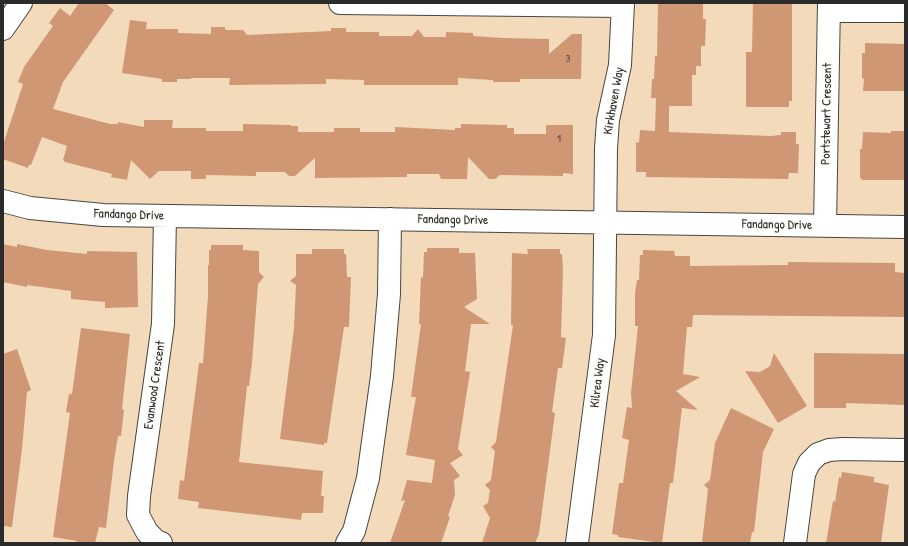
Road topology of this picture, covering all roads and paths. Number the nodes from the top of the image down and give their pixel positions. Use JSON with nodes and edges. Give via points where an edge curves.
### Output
{"nodes":[{"id":1,"x":21,"y":3,"type":"edge"},
{"id":2,"x":340,"y":3,"type":"edge"},
{"id":3,"x":623,"y":5,"type":"edge"},
{"id":4,"x":829,"y":7,"type":"edge"},
{"id":5,"x":905,"y":11,"type":"edge"},
{"id":6,"x":3,"y":29,"type":"edge"},
{"id":7,"x":3,"y":201,"type":"edge"},
{"id":8,"x":165,"y":216,"type":"junction"},
{"id":9,"x":390,"y":219,"type":"junction"},
{"id":10,"x":606,"y":222,"type":"junction"},
{"id":11,"x":825,"y":226,"type":"junction"},
{"id":12,"x":905,"y":226,"type":"edge"},
{"id":13,"x":905,"y":450,"type":"edge"},
{"id":14,"x":161,"y":543,"type":"edge"},
{"id":15,"x":347,"y":543,"type":"edge"},
{"id":16,"x":576,"y":543,"type":"edge"},
{"id":17,"x":794,"y":543,"type":"edge"}],
"edges":[{"from":1,"to":6,"type":"street"},
{"from":2,"to":3,"type":"street"},
{"from":3,"to":10,"type":"street","name":"Kirkhaven Way","via":[[620,65],[608,120]]},
{"from":4,"to":5,"type":"street"},
{"from":4,"to":11,"type":"street","name":"Portstewart Crescent"},
{"from":7,"to":8,"type":"street","name":"Fandango Drive","via":[[30,208],[66,212]]},
{"from":8,"to":9,"type":"street","name":"Fandango Drive"},
{"from":8,"to":14,"type":"street","name":"Evanwood Crescent","via":[[163,324],[138,515],[147,532]]},
{"from":9,"to":10,"type":"street","name":"Fandango Drive"},
{"from":9,"to":15,"type":"street","via":[[389,294],[382,376],[368,478],[354,531]]},
{"from":10,"to":11,"type":"street","name":"Fandango Drive"},
{"from":10,"to":16,"type":"street","name":"Kilrea Way","via":[[604,335]]},
{"from":11,"to":12,"type":"street","name":"Fandango Drive"},
{"from":13,"to":17,"type":"street","via":[[842,449],[818,454],[809,463],[804,474]]}]}
